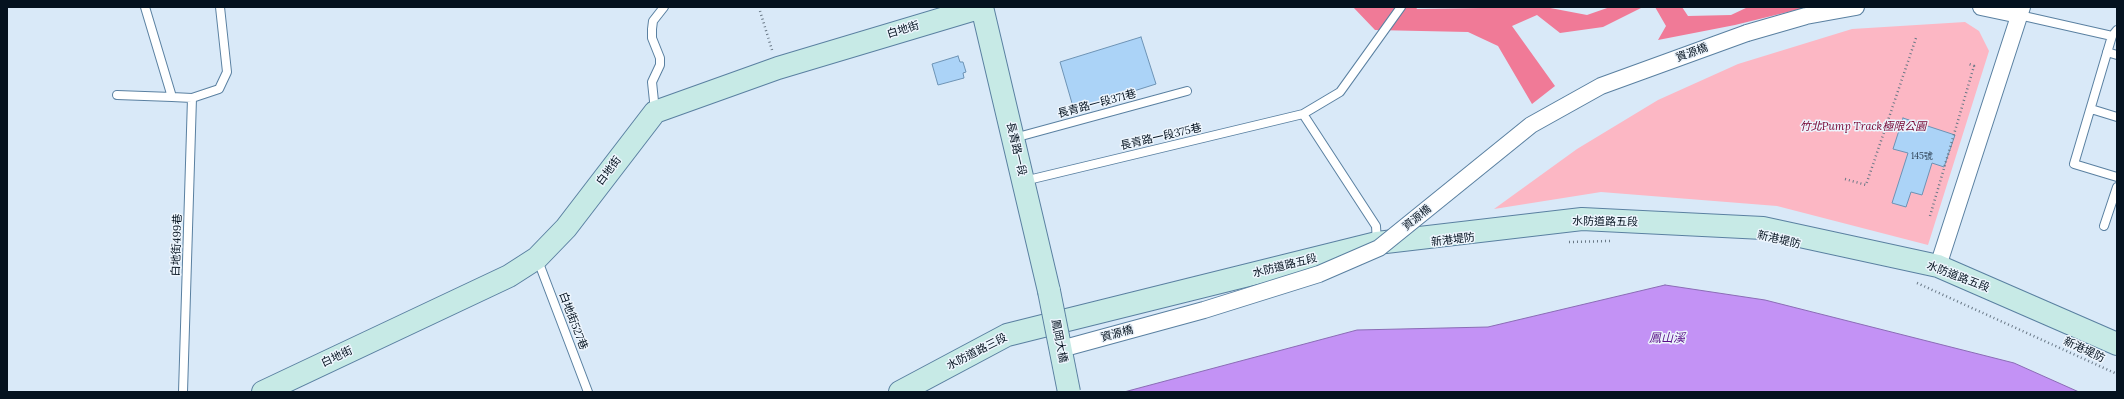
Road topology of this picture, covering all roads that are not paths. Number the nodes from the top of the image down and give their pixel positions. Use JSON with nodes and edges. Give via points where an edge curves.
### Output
{"nodes":[{"id":1,"x":145,"y":7,"type":"edge"},
{"id":2,"x":220,"y":7,"type":"edge"},
{"id":3,"x":664,"y":7,"type":"edge"},
{"id":4,"x":982,"y":7,"type":"edge"},
{"id":5,"x":1402,"y":7,"type":"edge"},
{"id":6,"x":1856,"y":7,"type":"edge"},
{"id":7,"x":1981,"y":7,"type":"edge"},
{"id":8,"x":2020,"y":11,"type":"edge"},
{"id":9,"x":2114,"y":33,"type":"edge"},
{"id":10,"x":2108,"y":52,"type":"junction"},
{"id":11,"x":2117,"y":55,"type":"edge"},
{"id":12,"x":1187,"y":92,"type":"dead end"},
{"id":13,"x":117,"y":95,"type":"dead end"},
{"id":14,"x":172,"y":97,"type":"junction"},
{"id":15,"x":192,"y":98,"type":"junction"},
{"id":16,"x":2091,"y":109,"type":"junction"},
{"id":17,"x":655,"y":112,"type":"junction"},
{"id":18,"x":1303,"y":114,"type":"junction"},
{"id":19,"x":2117,"y":117,"type":"edge"},
{"id":20,"x":1013,"y":138,"type":"junction"},
{"id":21,"x":2117,"y":177,"type":"edge"},
{"id":22,"x":1023,"y":181,"type":"junction"},
{"id":23,"x":2117,"y":187,"type":"edge"},
{"id":24,"x":2104,"y":226,"type":"dead end"},
{"id":25,"x":1377,"y":243,"type":"junction"},
{"id":26,"x":537,"y":258,"type":"junction"},
{"id":27,"x":1938,"y":266,"type":"junction"},
{"id":28,"x":1049,"y":290,"type":"joint"},
{"id":29,"x":1059,"y":322,"type":"joint"},
{"id":30,"x":2117,"y":344,"type":"edge"},
{"id":31,"x":1061,"y":349,"type":"junction"},
{"id":32,"x":183,"y":392,"type":"edge"},
{"id":33,"x":263,"y":392,"type":"edge"},
{"id":34,"x":588,"y":392,"type":"edge"},
{"id":35,"x":900,"y":392,"type":"edge"},
{"id":36,"x":1070,"y":392,"type":"edge"}],
"edges":[{"from":1,"to":14,"type":"lane"},
{"from":2,"to":15,"type":"lane","via":[[227,72],[219,89]]},
{"from":3,"to":17,"type":"lane","via":[[653,21],[652,30],[652,38],[660,58],[660,65],[652,82]]},
{"from":4,"to":17,"type":"street","name":"白地街","via":[[778,68]]},
{"from":4,"to":20,"type":"street","name":"長青路一段"},
{"from":5,"to":18,"type":"lane","name":"長青路一段375巷","via":[[1340,92]]},
{"from":6,"to":31,"type":"street","name":"資源橋","bridge":true,"via":[[1806,16],[1747,33],[1601,86],[1531,125],[1379,248],[1312,276],[1204,310]]},
{"from":7,"to":8,"type":"street"},
{"from":8,"to":9,"type":"lane"},
{"from":8,"to":27,"type":"street"},
{"from":9,"to":10,"type":"lane"},
{"from":10,"to":11,"type":"lane"},
{"from":10,"to":16,"type":"lane"},
{"from":12,"to":20,"type":"lane","name":"長青路一段371巷"},
{"from":13,"to":14,"type":"lane"},
{"from":14,"to":15,"type":"lane"},
{"from":15,"to":32,"type":"lane","name":"白地街499巷"},
{"from":16,"to":19,"type":"lane"},
{"from":16,"to":21,"type":"lane","via":[[2074,164]]},
{"from":17,"to":26,"type":"street","name":"白地街","via":[[566,228]]},
{"from":18,"to":22,"type":"lane","name":"長青路一段375巷"},
{"from":18,"to":25,"type":"lane","via":[[1376,226]]},
{"from":20,"to":22,"type":"street","name":"長青路一段"},
{"from":22,"to":28,"type":"street","name":"長青路一段"},
{"from":23,"to":24,"type":"lane"},
{"from":25,"to":27,"type":"street","name":"水防道路五段","via":[[1582,219],[1763,228]]},
{"from":25,"to":29,"type":"street","name":"水防道路五段"},
{"from":26,"to":33,"type":"street","name":"白地街","via":[[509,276]]},
{"from":26,"to":34,"type":"lane","name":"白地街527巷"},
{"from":27,"to":30,"type":"street","name":"水防道路五段"},
{"from":28,"to":31,"type":"street","name":"鳳岡大橋","bridge":true},
{"from":29,"to":35,"type":"street","name":"水防道路三段","via":[[1007,336]]},
{"from":31,"to":36,"type":"street","name":"鳳岡大橋","bridge":true}]}
